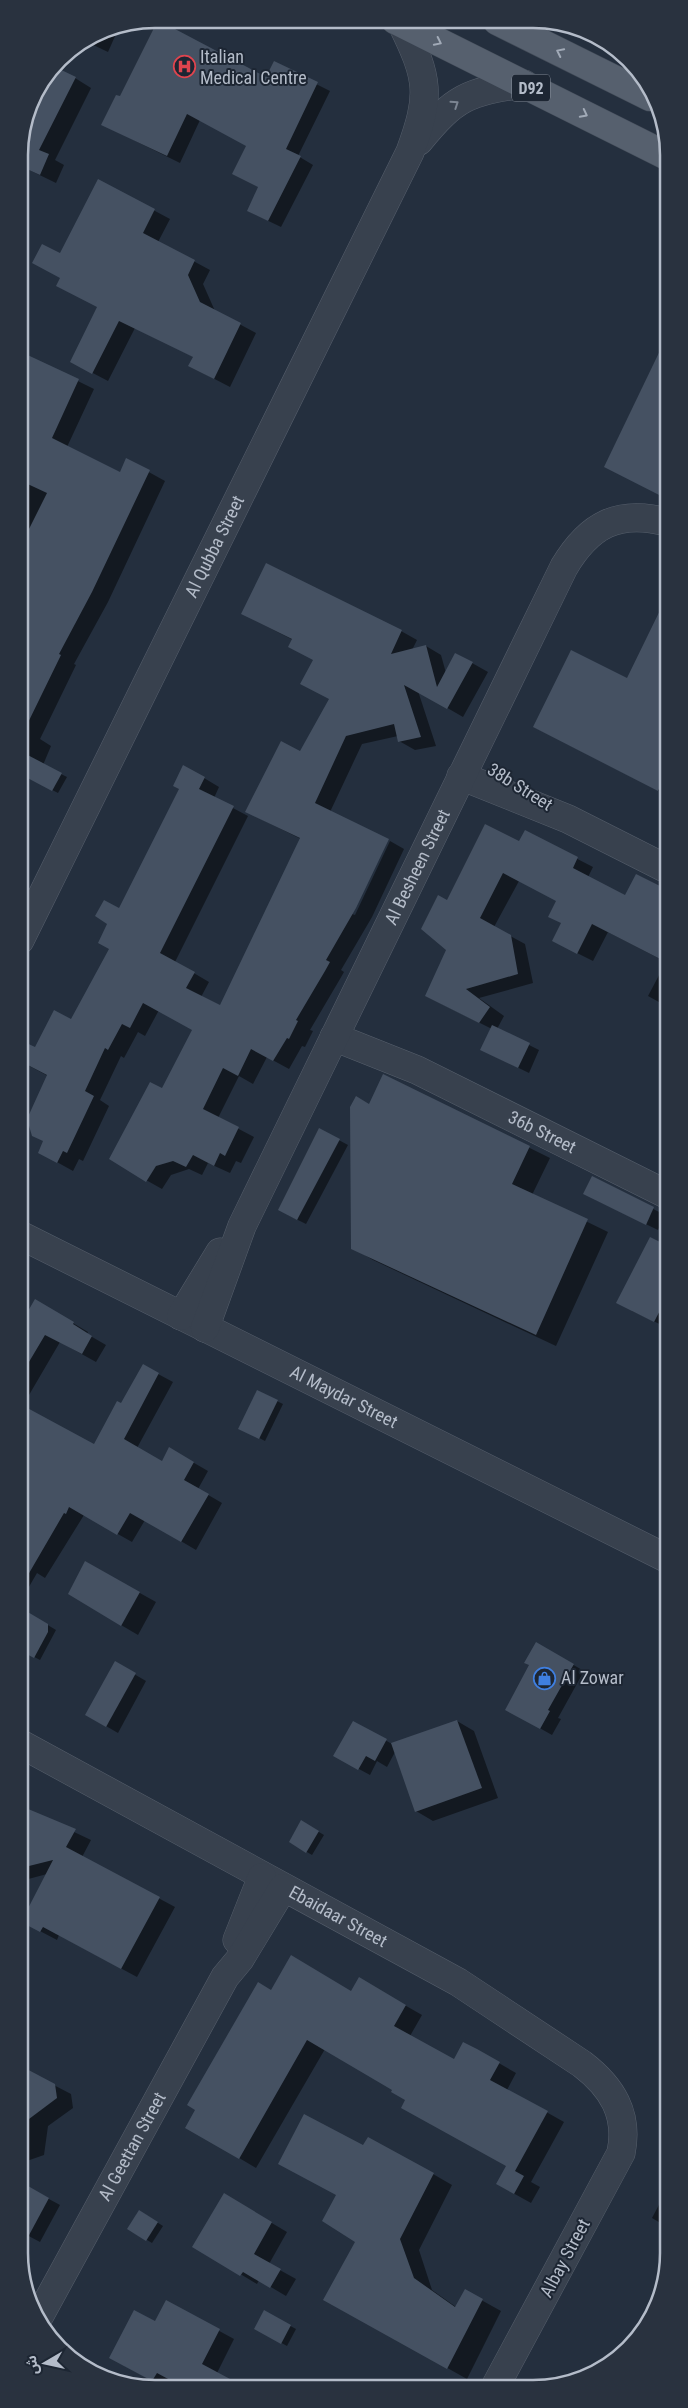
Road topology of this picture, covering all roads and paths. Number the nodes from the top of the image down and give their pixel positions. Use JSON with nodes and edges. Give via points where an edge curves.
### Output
{"nodes":[{"id":1,"x":402,"y":28,"type":"edge"},
{"id":2,"x":411,"y":28,"type":"edge"},
{"id":3,"x":511,"y":28,"type":"edge"},
{"id":4,"x":524,"y":84,"type":"junction"},
{"id":5,"x":646,"y":95,"type":"edge"},
{"id":6,"x":410,"y":152,"type":"junction"},
{"id":7,"x":660,"y":152,"type":"edge"},
{"id":8,"x":660,"y":521,"type":"edge"},
{"id":9,"x":466,"y":766,"type":"junction"},
{"id":10,"x":660,"y":865,"type":"edge"},
{"id":11,"x":28,"y":924,"type":"edge"},
{"id":12,"x":339,"y":1027,"type":"junction"},
{"id":13,"x":660,"y":1191,"type":"edge"},
{"id":14,"x":28,"y":1239,"type":"edge"},
{"id":15,"x":193,"y":1322,"type":"junction"},
{"id":16,"x":660,"y":1555,"type":"edge"},
{"id":17,"x":28,"y":1748,"type":"edge"},
{"id":18,"x":272,"y":1883,"type":"junction"},
{"id":19,"x":624,"y":2126,"type":"joint"},
{"id":20,"x":42,"y":2312,"type":"edge"},
{"id":21,"x":499,"y":2380,"type":"edge"}],
"edges":[{"from":1,"to":6,"type":"street","name":"Al Qubba Street","via":[[421,65],[425,90],[423,115]]},
{"from":2,"to":4,"type":"main road","number":"D92","one_way":true},
{"from":5,"to":3,"type":"main road","number":"D92","one_way":true},
{"from":6,"to":4,"type":"street","name":"Al Qubba Street","one_way":true,"via":[[436,120],[456,102],[480,90]]},
{"from":4,"to":7,"type":"main road","number":"D92","one_way":true},
{"from":6,"to":11,"type":"street","name":"Al Qubba Street"},
{"from":8,"to":9,"type":"street","name":"Al Besheen Street","via":[[628,518],[609,522],[590,532],[576,548]]},
{"from":9,"to":10,"type":"street","name":"38b Street"},
{"from":9,"to":12,"type":"street","name":"Al Besheen Street"},
{"from":12,"to":13,"type":"street","name":"36b Street","via":[[417,1070]]},
{"from":12,"to":15,"type":"street","name":"Al Besheen Street","via":[[242,1226],[217,1257]]},
{"from":14,"to":15,"type":"street","name":"Al Maydar Street"},
{"from":15,"to":16,"type":"street","name":"Al Maydar Street"},
{"from":17,"to":18,"type":"street","name":"Ebaidaar Street"},
{"from":18,"to":19,"type":"street","name":"Ebaidaar Street","via":[[458,1982],[582,2064],[612,2093]]},
{"from":18,"to":20,"type":"street","name":"Al Geettan Street","via":[[233,1949],[225,1977]]},
{"from":19,"to":21,"type":"street","name":"Albay Street","via":[[624,2140],[615,2166]]}]}
